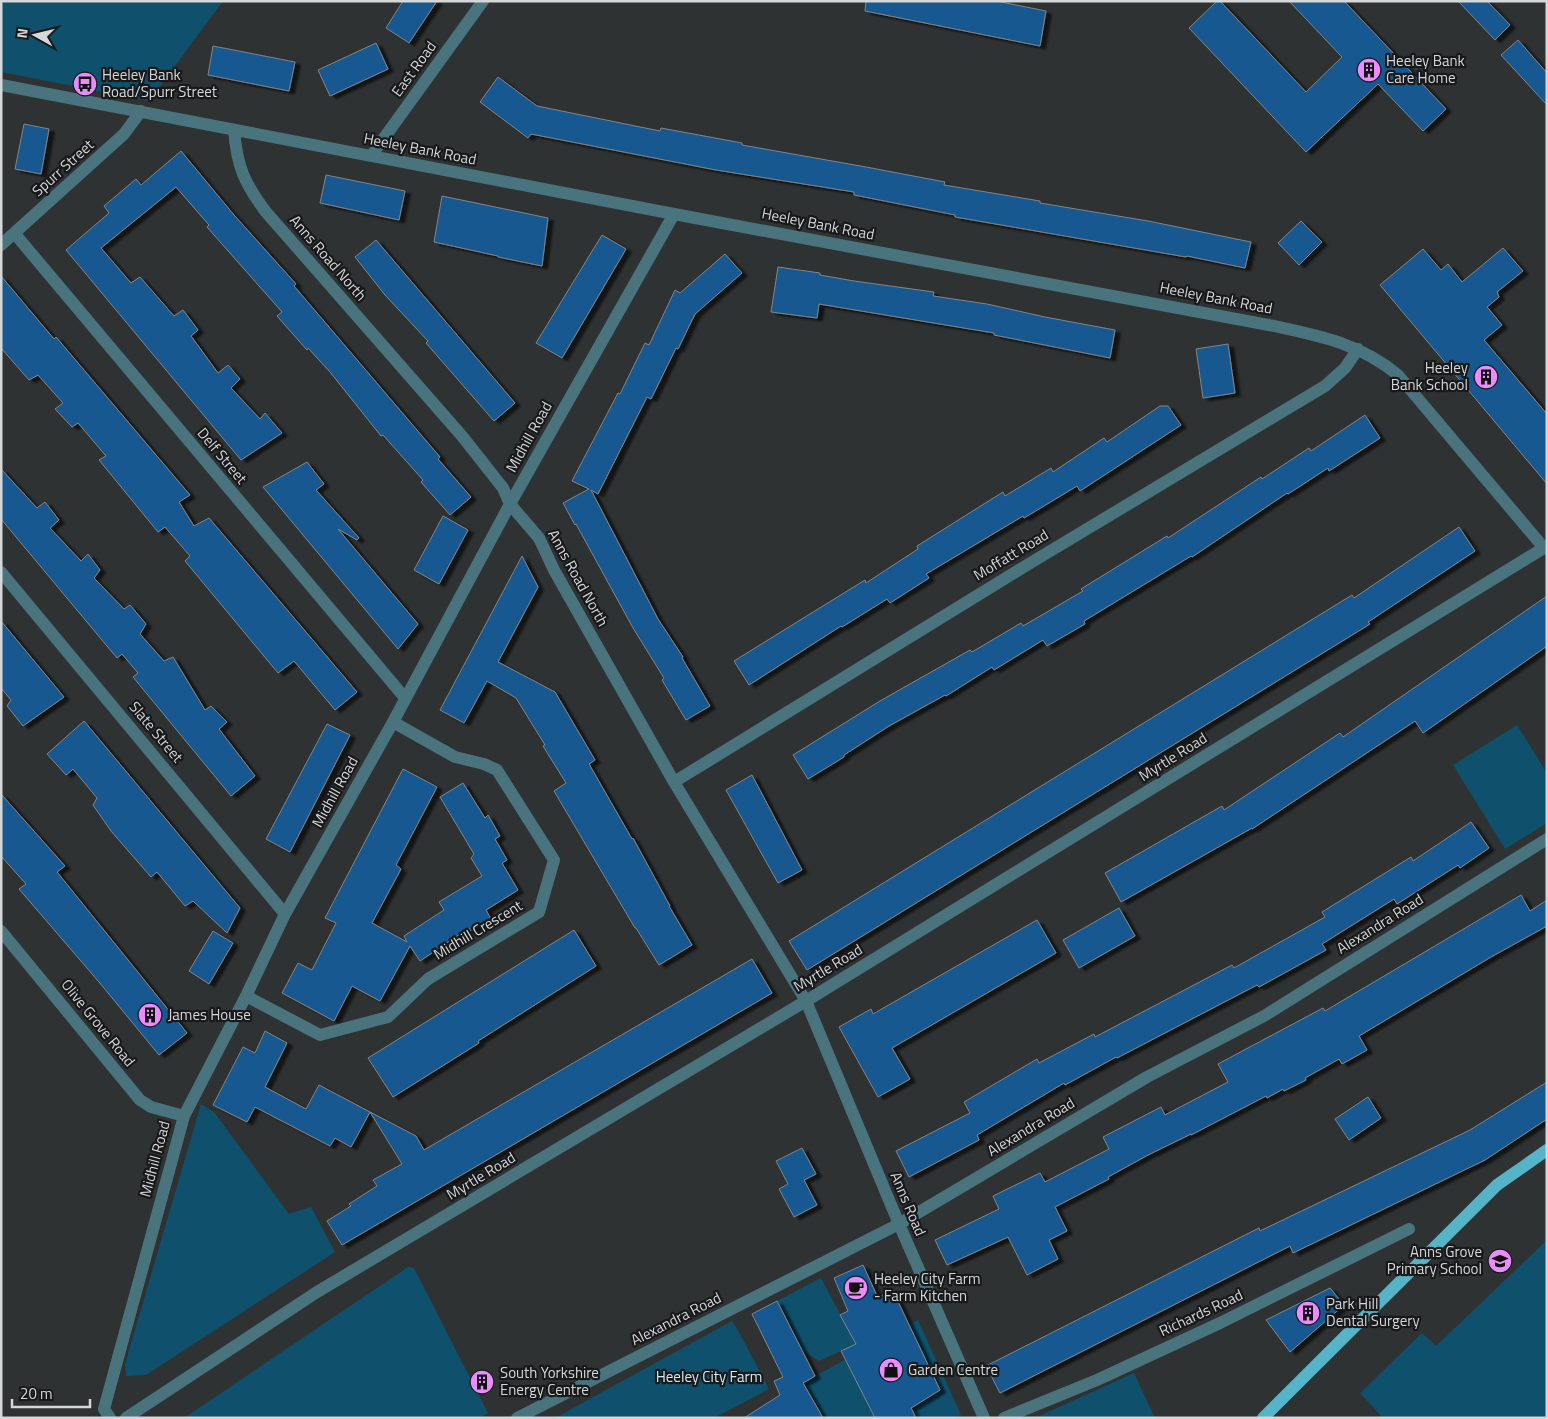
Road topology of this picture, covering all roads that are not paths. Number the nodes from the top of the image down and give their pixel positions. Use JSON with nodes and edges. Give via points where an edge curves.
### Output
{"nodes":[{"id":1,"x":483,"y":1,"type":"edge"},
{"id":2,"x":1,"y":85,"type":"edge"},
{"id":3,"x":141,"y":111,"type":"junction"},
{"id":4,"x":234,"y":130,"type":"junction"},
{"id":5,"x":371,"y":156,"type":"junction"},
{"id":6,"x":674,"y":214,"type":"junction"},
{"id":7,"x":15,"y":234,"type":"junction"},
{"id":8,"x":1,"y":245,"type":"edge"},
{"id":9,"x":1358,"y":349,"type":"junction"},
{"id":10,"x":510,"y":504,"type":"junction"},
{"id":11,"x":1546,"y":548,"type":"edge"},
{"id":12,"x":1,"y":572,"type":"edge"},
{"id":13,"x":405,"y":698,"type":"junction"},
{"id":14,"x":393,"y":722,"type":"junction"},
{"id":15,"x":674,"y":782,"type":"junction"},
{"id":16,"x":1547,"y":839,"type":"edge"},
{"id":17,"x":286,"y":914,"type":"junction"},
{"id":18,"x":1,"y":931,"type":"edge"},
{"id":19,"x":246,"y":996,"type":"junction"},
{"id":20,"x":806,"y":1002,"type":"junction"},
{"id":21,"x":184,"y":1116,"type":"junction"},
{"id":22,"x":1547,"y":1150,"type":"edge"},
{"id":23,"x":899,"y":1224,"type":"junction"},
{"id":24,"x":1409,"y":1229,"type":"dead end"},
{"id":25,"x":110,"y":1418,"type":"edge"},
{"id":26,"x":126,"y":1418,"type":"edge"},
{"id":27,"x":517,"y":1418,"type":"edge"},
{"id":28,"x":984,"y":1418,"type":"edge"},
{"id":29,"x":1004,"y":1418,"type":"edge"},
{"id":30,"x":1263,"y":1418,"type":"edge"}],
"edges":[{"from":1,"to":5,"type":"street","name":"East Road"},
{"from":2,"to":3,"type":"street","name":"Heeley Bank Road"},
{"from":3,"to":4,"type":"street","name":"Heeley Bank Road"},
{"from":3,"to":7,"type":"street","name":"Spurr Street","via":[[124,134]]},
{"from":4,"to":5,"type":"street","name":"Heeley Bank Road"},
{"from":4,"to":10,"type":"street","name":"Anns Road North","via":[[239,166],[261,204],[462,436],[503,488]]},
{"from":5,"to":6,"type":"street","name":"Heeley Bank Road"},
{"from":6,"to":9,"type":"street","name":"Heeley Bank Road","via":[[1274,326],[1322,336]]},
{"from":6,"to":10,"type":"street","name":"Midhill Road"},
{"from":7,"to":8,"type":"street","name":"Spurr Street"},
{"from":7,"to":13,"type":"street","name":"Delf Street"},
{"from":9,"to":11,"type":"street","name":"Heeley Bank Road","via":[[1383,362],[1408,386]]},
{"from":9,"to":15,"type":"street","name":"Moffatt Road","via":[[1345,368],[1325,386]]},
{"from":10,"to":13,"type":"street","name":"Midhill Road"},
{"from":10,"to":15,"type":"street","name":"Anns Road North","via":[[539,538]]},
{"from":11,"to":20,"type":"street","name":"Myrtle Road"},
{"from":12,"to":17,"type":"street","name":"Slate Street"},
{"from":13,"to":14,"type":"street","name":"Midhill Road"},
{"from":14,"to":17,"type":"street","name":"Midhill Road"},
{"from":14,"to":19,"type":"street","name":"Midhill Crescent","via":[[455,757],[497,770],[554,860],[539,912],[428,979],[388,1017],[320,1035]]},
{"from":15,"to":20,"type":"street","name":"Anns Road North"},
{"from":16,"to":23,"type":"street","name":"Alexandra Road","via":[[1264,1016],[1147,1077]]},
{"from":17,"to":19,"type":"street","name":"Midhill Road"},
{"from":18,"to":21,"type":"street","name":"Olive Grove Road","via":[[140,1100],[151,1107]]},
{"from":19,"to":21,"type":"street","name":"Midhill Road"},
{"from":20,"to":23,"type":"street","name":"Anns Road"},
{"from":20,"to":26,"type":"street","name":"Myrtle Road","via":[[317,1292]]},
{"from":21,"to":25,"type":"street","name":"Midhill Road","via":[[104,1409]]},
{"from":22,"to":30,"type":"main road","via":[[1497,1185]]},
{"from":23,"to":27,"type":"street","name":"Alexandra Road"},
{"from":23,"to":28,"type":"street","name":"Anns Road"},
{"from":24,"to":29,"type":"street","name":"Richards Road","via":[[1211,1327]]}]}
